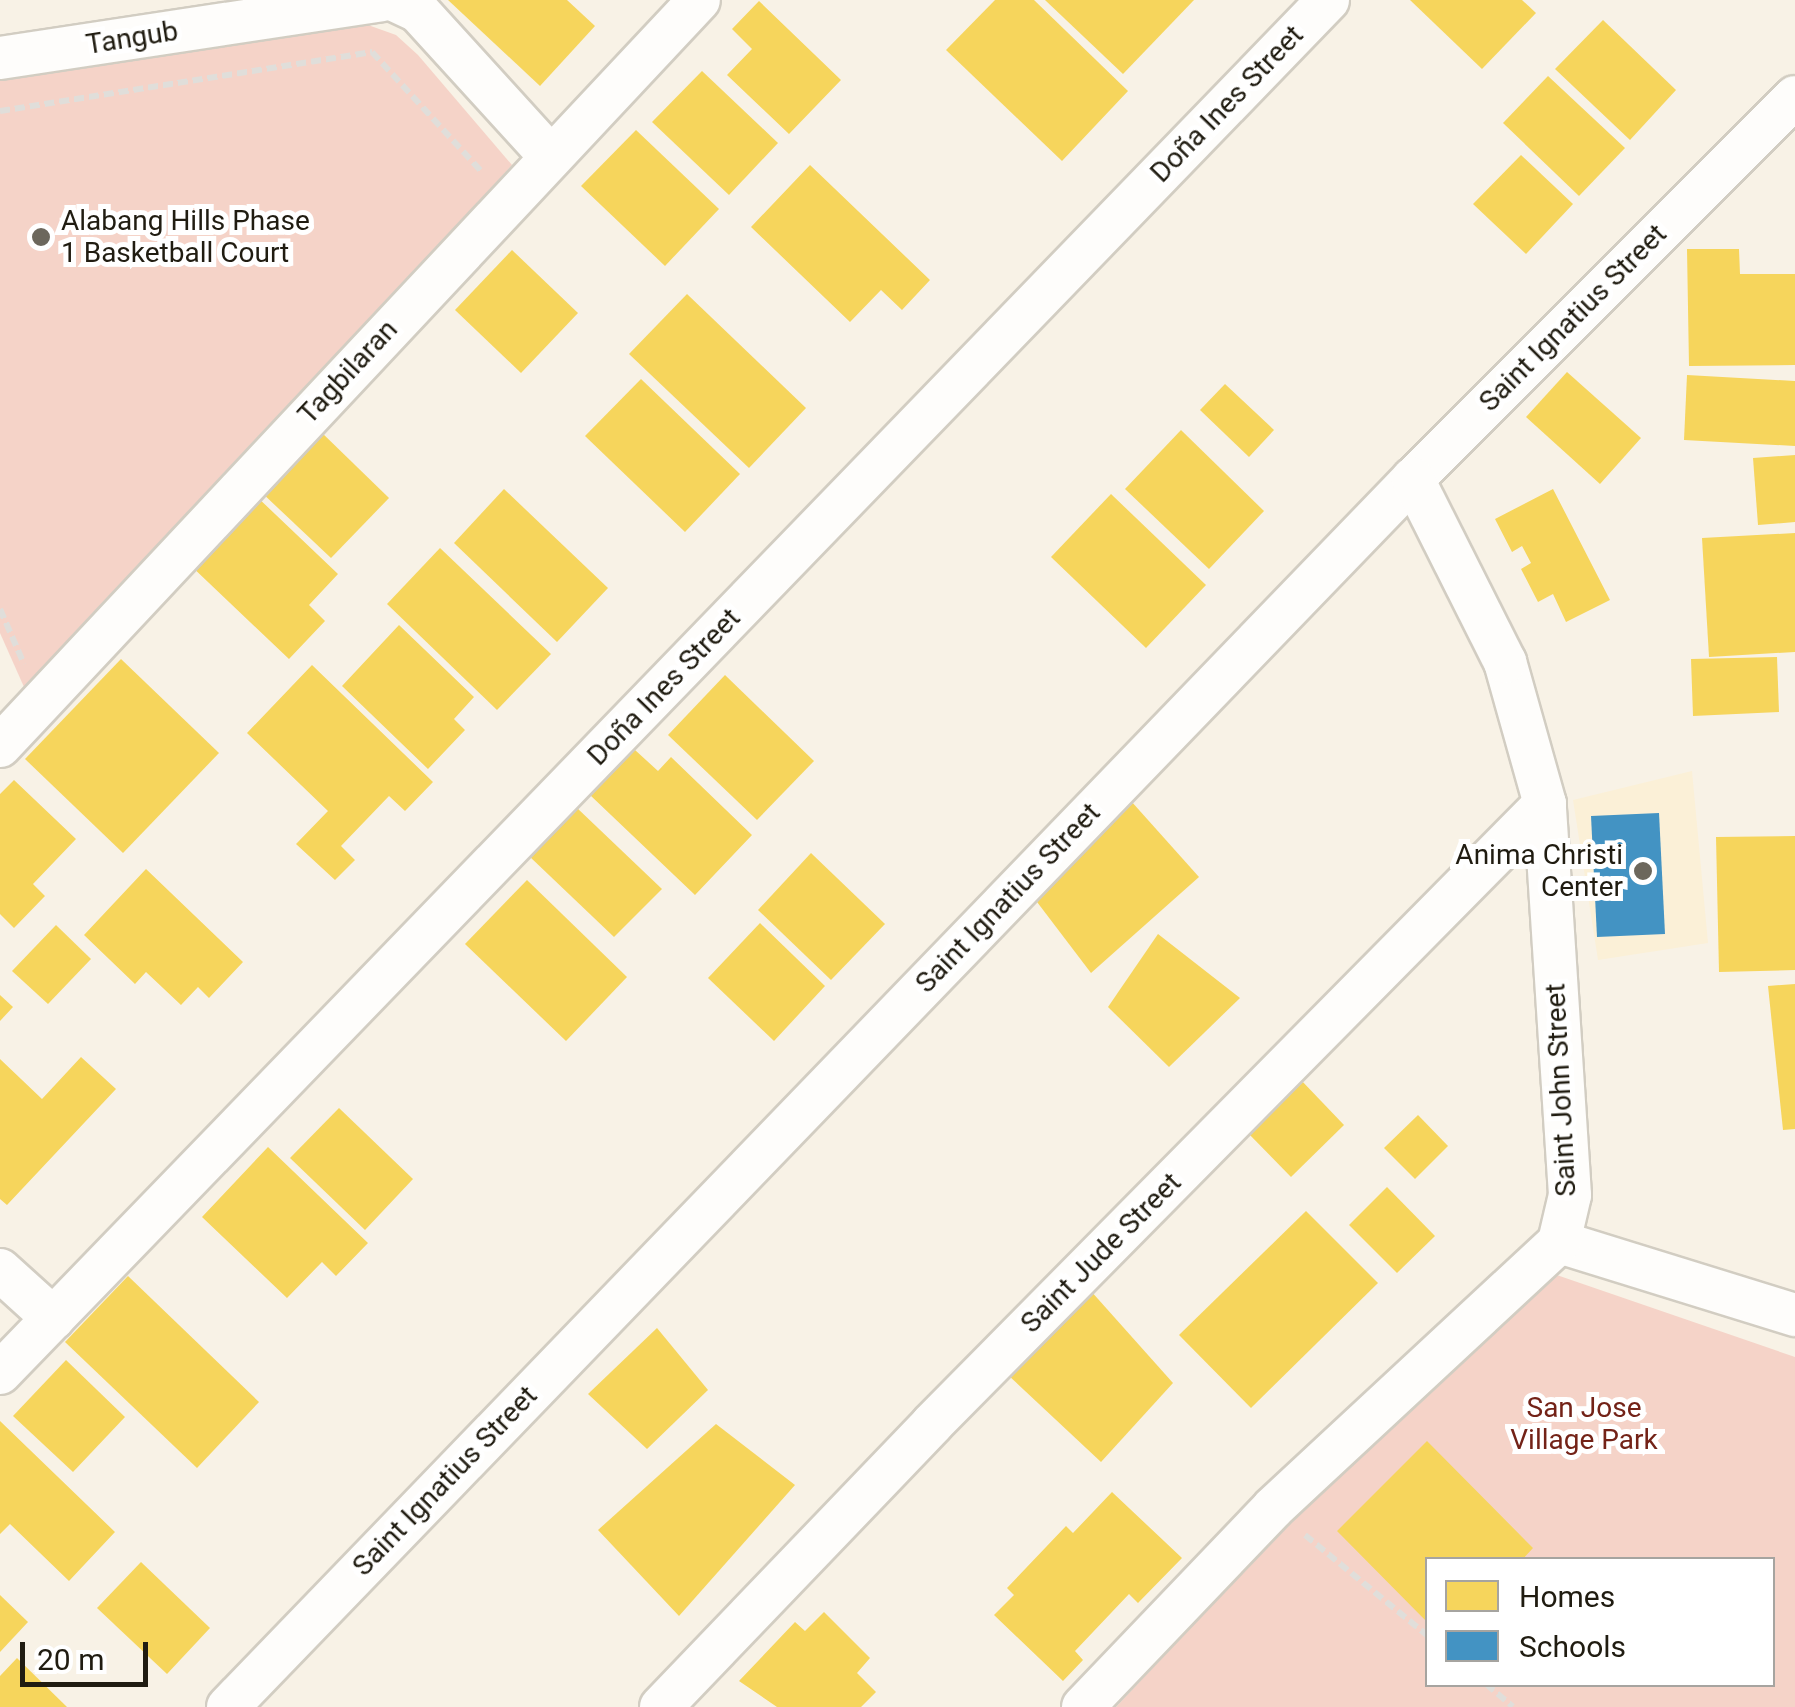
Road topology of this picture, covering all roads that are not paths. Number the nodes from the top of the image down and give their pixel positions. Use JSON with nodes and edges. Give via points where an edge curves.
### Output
{"nodes":[{"id":1,"x":382,"y":0,"type":"edge"},
{"id":2,"x":394,"y":0,"type":"edge"},
{"id":3,"x":699,"y":0,"type":"edge"},
{"id":4,"x":1328,"y":0,"type":"edge"},
{"id":5,"x":0,"y":58,"type":"edge"},
{"id":6,"x":1795,"y":96,"type":"edge"},
{"id":7,"x":549,"y":155,"type":"junction"},
{"id":8,"x":1413,"y":478,"type":"junction"},
{"id":9,"x":5,"y":723,"type":"edge"},
{"id":10,"x":1544,"y":804,"type":"junction"},
{"id":11,"x":1559,"y":1242,"type":"junction"},
{"id":12,"x":0,"y":1270,"type":"edge"},
{"id":13,"x":1795,"y":1315,"type":"edge"},
{"id":14,"x":53,"y":1318,"type":"junction"},
{"id":15,"x":0,"y":1373,"type":"edge"},
{"id":16,"x":228,"y":1707,"type":"edge"},
{"id":17,"x":662,"y":1707,"type":"edge"},
{"id":18,"x":1083,"y":1707,"type":"edge"}],
"edges":[{"from":1,"to":5,"type":"street","name":"Tangub"},
{"from":2,"to":7,"type":"street","via":[[418,10]]},
{"from":3,"to":7,"type":"street","name":"Tagbilaran"},
{"from":4,"to":14,"type":"street","name":"Doña Ines Street"},
{"from":6,"to":8,"type":"street","name":"Saint Ignatius Street"},
{"from":7,"to":9,"type":"street","name":"Tagbilaran"},
{"from":8,"to":10,"type":"street","name":"Saint John Street","via":[[1505,662]]},
{"from":8,"to":16,"type":"street","name":"Saint Ignatius Street"},
{"from":10,"to":11,"type":"street","name":"Saint John Street","via":[[1570,1195]]},
{"from":10,"to":17,"type":"street","name":"Saint Jude Street"},
{"from":11,"to":13,"type":"street"},
{"from":11,"to":18,"type":"street","via":[[1273,1508]]},
{"from":12,"to":14,"type":"street"},
{"from":14,"to":15,"type":"street","name":"Doña Ines Street"}]}
